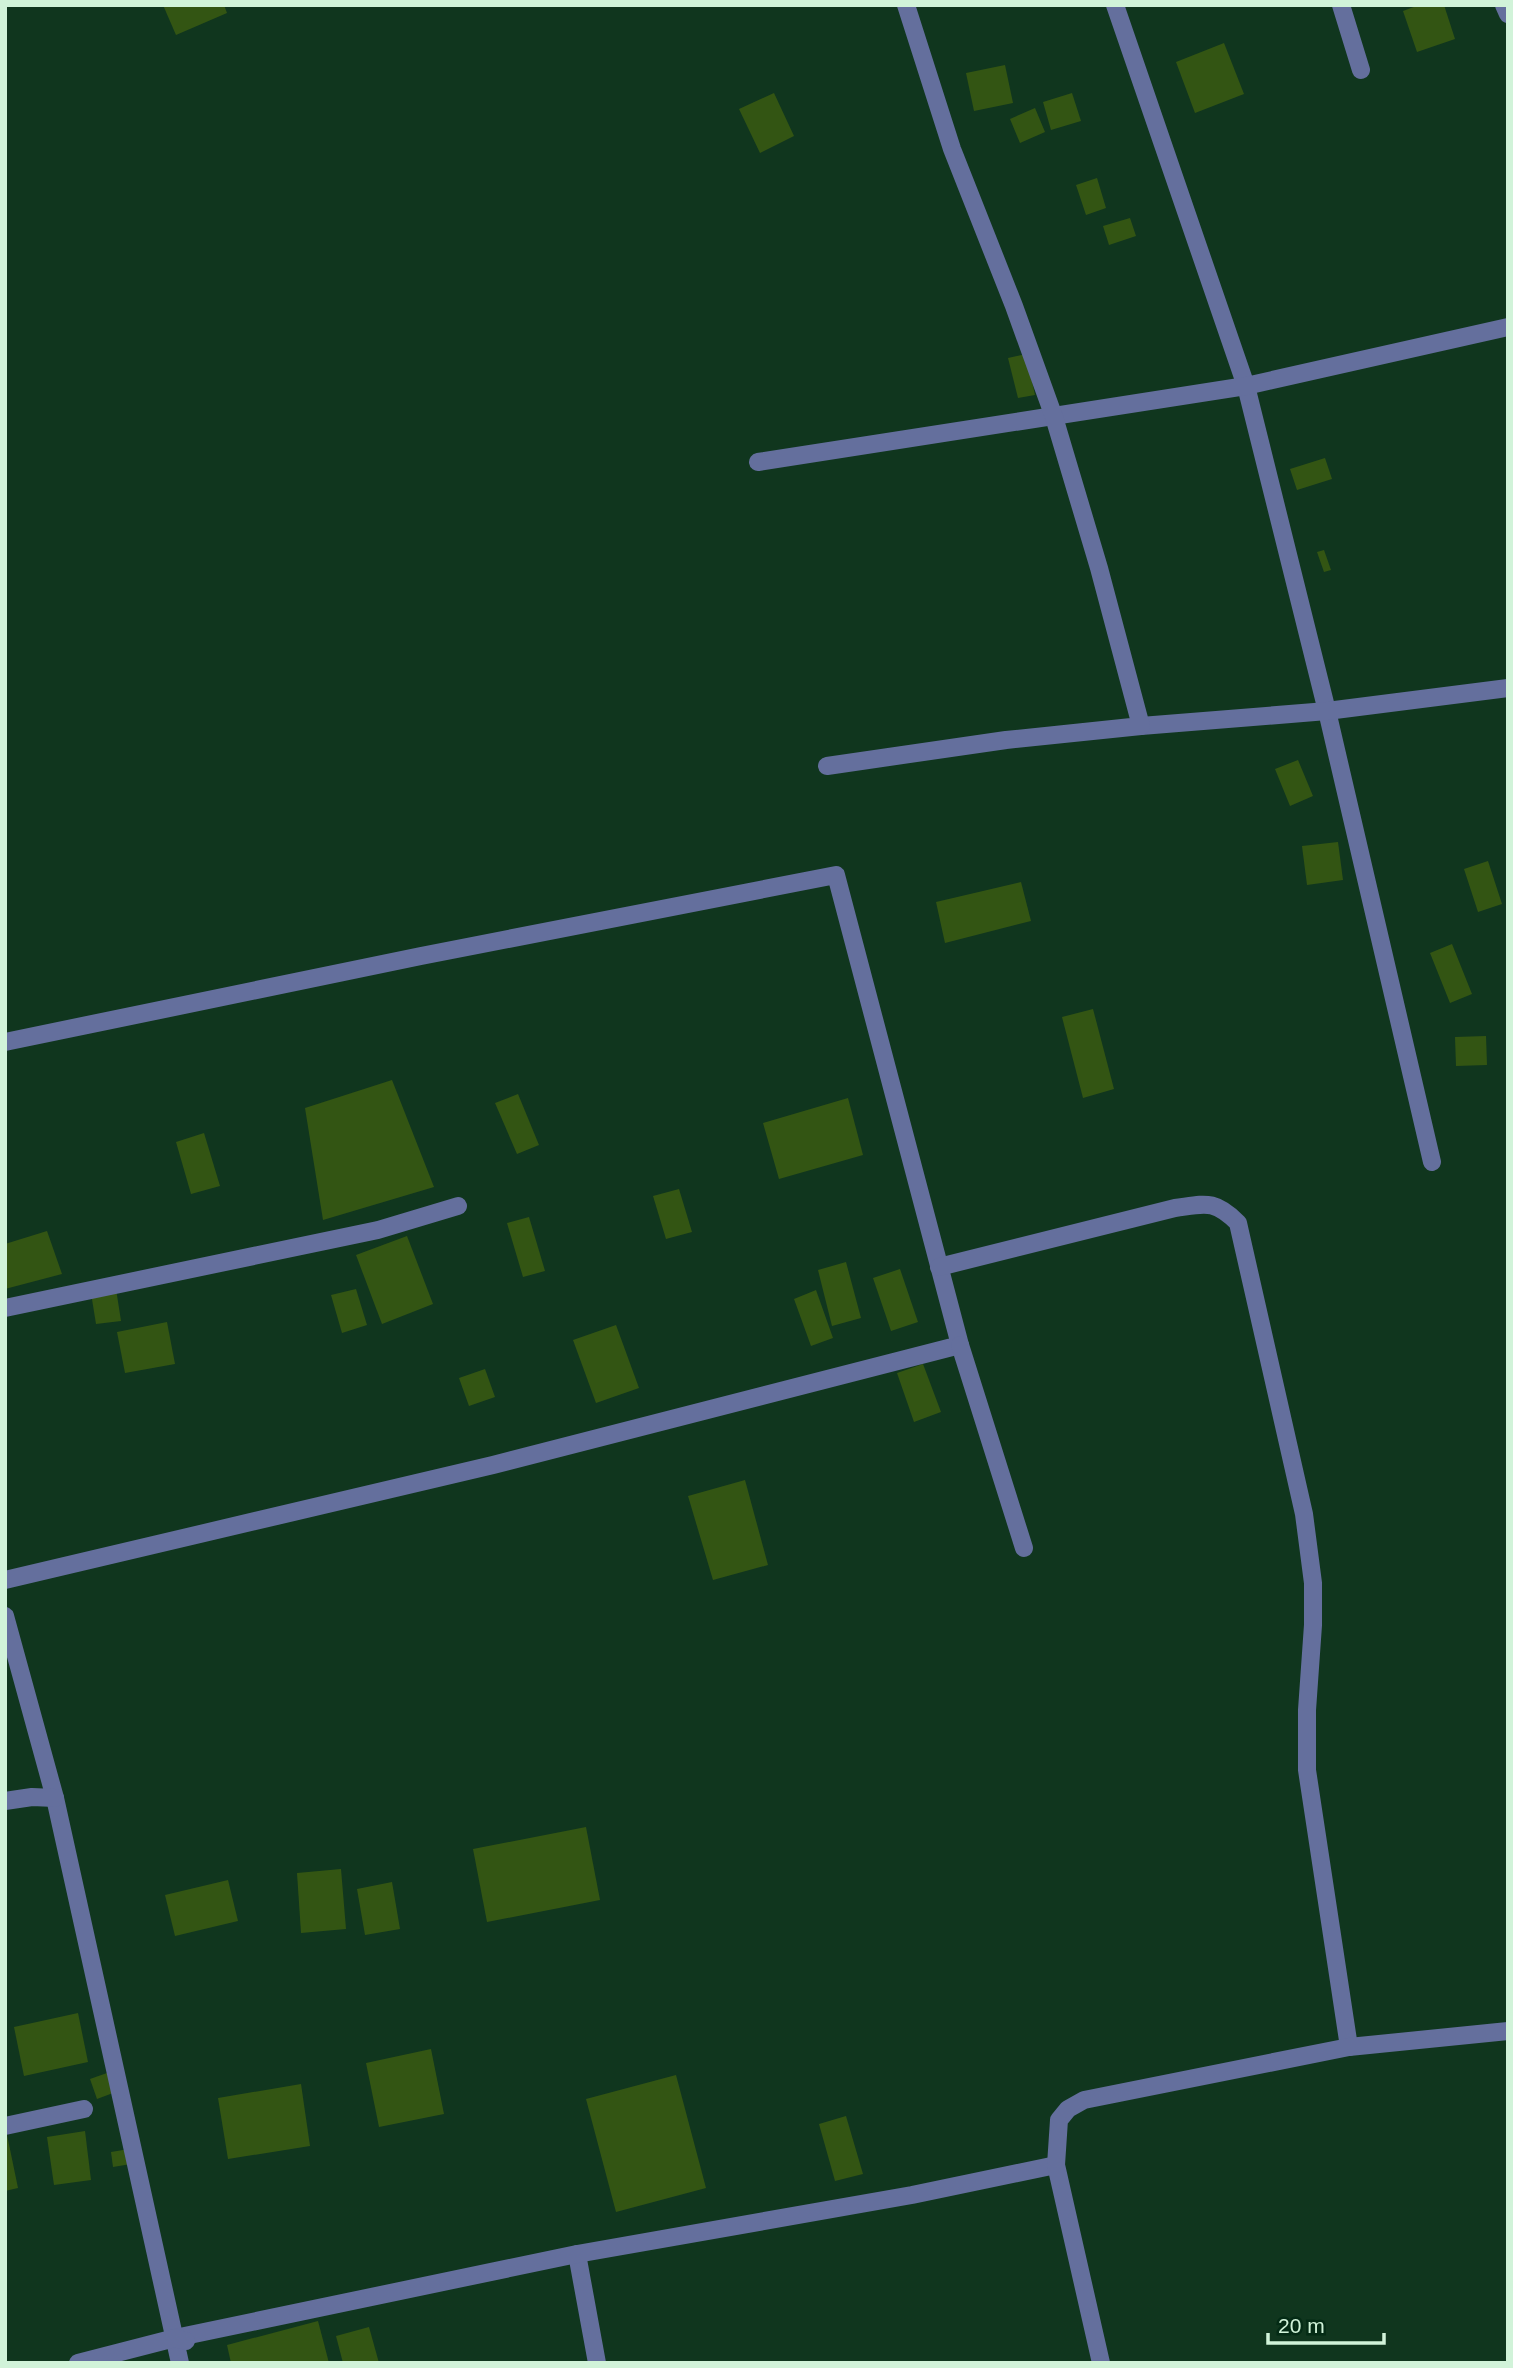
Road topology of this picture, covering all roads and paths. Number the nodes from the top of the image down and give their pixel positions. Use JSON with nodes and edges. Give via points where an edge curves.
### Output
{"nodes":[{"id":1,"x":906,"y":5,"type":"edge"},
{"id":2,"x":1115,"y":5,"type":"edge"},
{"id":3,"x":1341,"y":5,"type":"edge"},
{"id":4,"x":1504,"y":5,"type":"edge"},
{"id":5,"x":1508,"y":14,"type":"edge"},
{"id":6,"x":1361,"y":70,"type":"dead end"},
{"id":7,"x":1508,"y":327,"type":"edge"},
{"id":8,"x":1246,"y":386,"type":"junction"},
{"id":9,"x":1054,"y":417,"type":"junction"},
{"id":10,"x":758,"y":462,"type":"dead end"},
{"id":11,"x":1508,"y":688,"type":"edge"},
{"id":12,"x":1327,"y":711,"type":"junction"},
{"id":13,"x":1141,"y":726,"type":"junction"},
{"id":14,"x":827,"y":766,"type":"dead end"},
{"id":15,"x":5,"y":1042,"type":"edge"},
{"id":16,"x":1432,"y":1162,"type":"dead end"},
{"id":17,"x":458,"y":1206,"type":"dead end"},
{"id":18,"x":939,"y":1267,"type":"junction"},
{"id":19,"x":5,"y":1308,"type":"edge"},
{"id":20,"x":960,"y":1345,"type":"junction"},
{"id":21,"x":1024,"y":1548,"type":"dead end"},
{"id":22,"x":5,"y":1580,"type":"edge"},
{"id":23,"x":5,"y":1616,"type":"edge"},
{"id":24,"x":55,"y":1798,"type":"junction"},
{"id":25,"x":5,"y":1801,"type":"edge"},
{"id":26,"x":1508,"y":2031,"type":"edge"},
{"id":27,"x":1349,"y":2047,"type":"junction"},
{"id":28,"x":84,"y":2109,"type":"dead end"},
{"id":29,"x":5,"y":2126,"type":"edge"},
{"id":30,"x":1056,"y":2165,"type":"junction"},
{"id":31,"x":577,"y":2254,"type":"junction"},
{"id":32,"x":175,"y":2338,"type":"junction"},
{"id":33,"x":202,"y":2345,"type":"dead end"},
{"id":34,"x":78,"y":2363,"type":"edge"},
{"id":35,"x":180,"y":2363,"type":"edge"},
{"id":36,"x":595,"y":2363,"type":"edge"},
{"id":37,"x":1101,"y":2363,"type":"edge"}],
"edges":[{"from":1,"to":9,"type":"street","via":[[952,149]]},
{"from":2,"to":8,"type":"street"},
{"from":3,"to":6,"type":"street"},
{"from":4,"to":5,"type":"street"},
{"from":7,"to":8,"type":"street"},
{"from":8,"to":9,"type":"street"},
{"from":8,"to":12,"type":"street"},
{"from":9,"to":10,"type":"street"},
{"from":9,"to":13,"type":"street"},
{"from":11,"to":12,"type":"street"},
{"from":12,"to":13,"type":"street"},
{"from":12,"to":16,"type":"street"},
{"from":13,"to":14,"type":"street"},
{"from":15,"to":18,"type":"street","via":[[836,875]]},
{"from":17,"to":19,"type":"street","via":[[378,1230]]},
{"from":18,"to":20,"type":"street"},
{"from":18,"to":27,"type":"street","via":[[1175,1208],[1203,1204],[1223,1208],[1238,1223],[1306,1528],[1313,1583],[1307,1770]]},
{"from":20,"to":21,"type":"street"},
{"from":20,"to":22,"type":"street","via":[[493,1465]]},
{"from":23,"to":24,"type":"street"},
{"from":24,"to":25,"type":"street"},
{"from":24,"to":32,"type":"street"},
{"from":26,"to":27,"type":"street"},
{"from":27,"to":30,"type":"street","via":[[1084,2100],[1059,2120]]},
{"from":28,"to":29,"type":"street"},
{"from":30,"to":31,"type":"street"},
{"from":30,"to":37,"type":"street"},
{"from":31,"to":32,"type":"street"},
{"from":31,"to":36,"type":"street"},
{"from":32,"to":33,"type":"street"},
{"from":32,"to":34,"type":"street"},
{"from":32,"to":35,"type":"street"}]}
